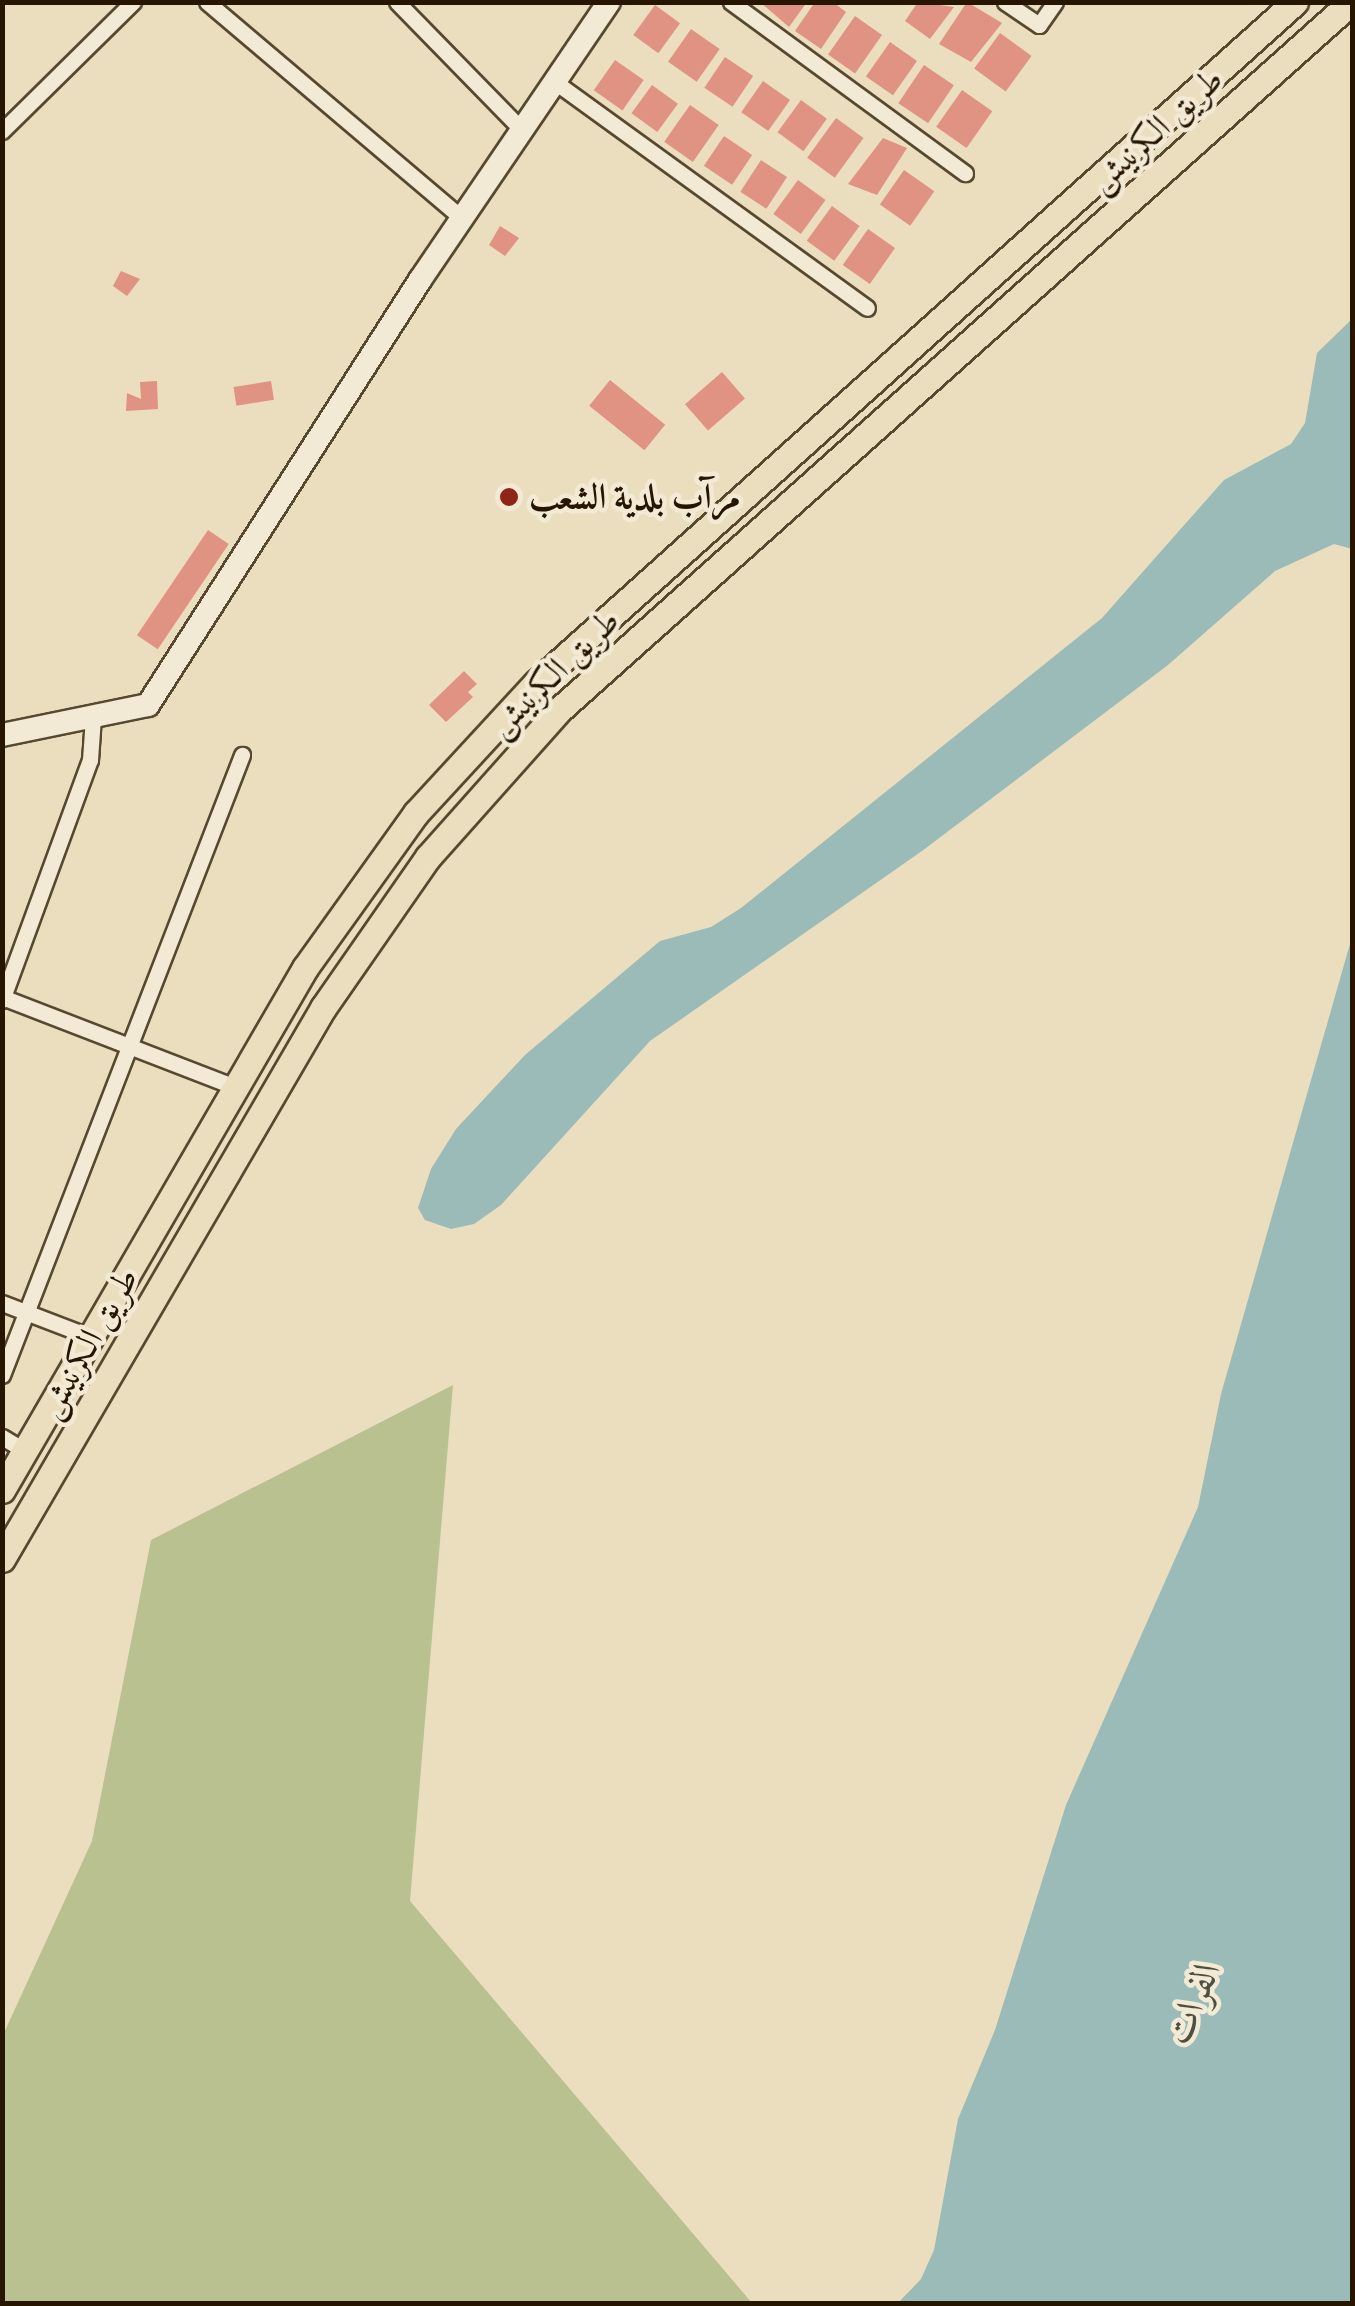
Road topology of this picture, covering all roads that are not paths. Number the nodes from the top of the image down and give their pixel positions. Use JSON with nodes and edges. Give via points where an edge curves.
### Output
{"nodes":[{"id":1,"x":134,"y":2,"type":"edge"},
{"id":2,"x":206,"y":2,"type":"edge"},
{"id":3,"x":397,"y":2,"type":"edge"},
{"id":4,"x":609,"y":2,"type":"edge"},
{"id":5,"x":731,"y":2,"type":"edge"},
{"id":6,"x":1005,"y":2,"type":"edge"},
{"id":7,"x":1056,"y":2,"type":"edge"},
{"id":8,"x":1295,"y":2,"type":"edge"},
{"id":9,"x":1351,"y":2,"type":"edge"},
{"id":10,"x":555,"y":82,"type":"junction"},
{"id":11,"x":522,"y":130,"type":"junction"},
{"id":12,"x":2,"y":132,"type":"edge"},
{"id":13,"x":965,"y":173,"type":"dead end"},
{"id":14,"x":462,"y":218,"type":"junction"},
{"id":15,"x":867,"y":308,"type":"dead end"},
{"id":16,"x":94,"y":721,"type":"junction"},
{"id":17,"x":2,"y":736,"type":"edge"},
{"id":18,"x":242,"y":756,"type":"dead end"},
{"id":19,"x":3,"y":998,"type":"edge"},
{"id":20,"x":126,"y":1045,"type":"junction"},
{"id":21,"x":236,"y":1087,"type":"junction"},
{"id":22,"x":2,"y":1303,"type":"edge"},
{"id":23,"x":25,"y":1312,"type":"junction"},
{"id":24,"x":91,"y":1337,"type":"junction"},
{"id":25,"x":2,"y":1375,"type":"edge"},
{"id":26,"x":2,"y":1436,"type":"edge"},
{"id":27,"x":25,"y":1451,"type":"junction"},
{"id":28,"x":2,"y":1490,"type":"edge"},
{"id":29,"x":2,"y":1560,"type":"edge"}],
"edges":[{"from":1,"to":12,"type":"street"},
{"from":2,"to":14,"type":"street"},
{"from":3,"to":11,"type":"street"},
{"from":4,"to":10,"type":"street"},
{"from":5,"to":13,"type":"street"},
{"from":6,"to":7,"type":"street","via":[[1039,25]]},
{"from":8,"to":21,"type":"main road","name":"طريق الكرنيش","via":[[536,683],[416,813],[305,968]]},
{"from":9,"to":29,"type":"main road","name":"طريق الكرنيش","via":[[558,710],[428,857],[323,1008]]},
{"from":10,"to":11,"type":"street"},
{"from":10,"to":15,"type":"street"},
{"from":11,"to":14,"type":"street"},
{"from":14,"to":16,"type":"street","via":[[148,705]]},
{"from":16,"to":17,"type":"street"},
{"from":16,"to":19,"type":"street","via":[[90,760]]},
{"from":18,"to":20,"type":"street"},
{"from":19,"to":20,"type":"street"},
{"from":20,"to":21,"type":"street"},
{"from":20,"to":23,"type":"street"},
{"from":21,"to":24,"type":"main road","name":"طريق الكرنيش"},
{"from":22,"to":23,"type":"street"},
{"from":23,"to":24,"type":"street"},
{"from":23,"to":25,"type":"street"},
{"from":24,"to":27,"type":"main road","name":"طريق الكرنيش"},
{"from":26,"to":27,"type":"street"},
{"from":27,"to":28,"type":"main road","name":"طريق الكرنيش"}]}
